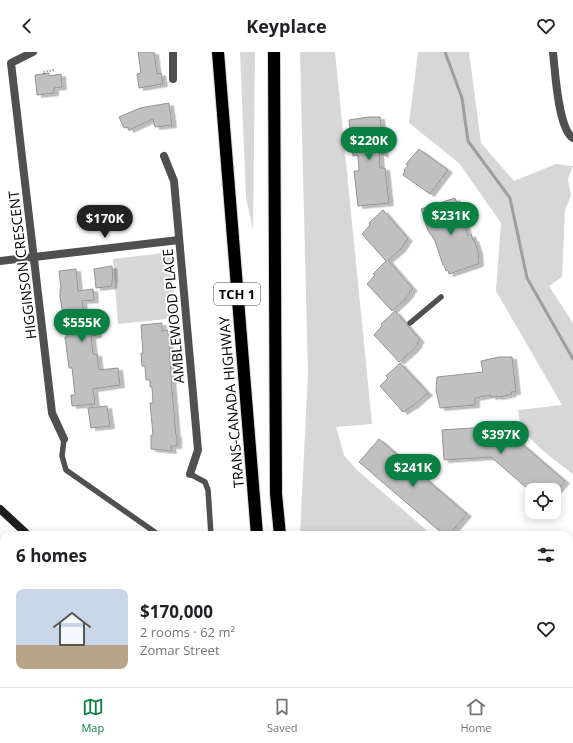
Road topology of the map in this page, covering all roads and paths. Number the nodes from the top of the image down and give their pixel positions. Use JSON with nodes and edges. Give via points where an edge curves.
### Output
{"nodes":[{"id":1,"x":33,"y":52,"type":"edge"},
{"id":2,"x":172,"y":52,"type":"edge"},
{"id":3,"x":218,"y":52,"type":"edge"},
{"id":4,"x":274,"y":52,"type":"edge"},
{"id":5,"x":553,"y":52,"type":"edge"},
{"id":6,"x":54,"y":70,"type":"dead end"},
{"id":7,"x":44,"y":74,"type":"dead end"},
{"id":8,"x":173,"y":79,"type":"dead end"},
{"id":9,"x":573,"y":138,"type":"edge"},
{"id":10,"x":164,"y":156,"type":"dead end"},
{"id":11,"x":179,"y":240,"type":"junction"},
{"id":12,"x":34,"y":257,"type":"junction"},
{"id":13,"x":0,"y":261,"type":"edge"},
{"id":14,"x":441,"y":297,"type":"dead end"},
{"id":15,"x":410,"y":323,"type":"dead end"},
{"id":16,"x":64,"y":439,"type":"joint"},
{"id":17,"x":190,"y":474,"type":"joint"},
{"id":18,"x":0,"y":508,"type":"edge"},
{"id":19,"x":24,"y":531,"type":"edge"},
{"id":20,"x":153,"y":531,"type":"edge"},
{"id":21,"x":211,"y":531,"type":"edge"},
{"id":22,"x":257,"y":531,"type":"edge"},
{"id":23,"x":280,"y":531,"type":"edge"}],
"edges":[{"from":1,"to":12,"type":"street","name":"HIGGINSON CRESCENT","via":[[11,63]]},
{"from":2,"to":8,"type":"street"},
{"from":3,"to":22,"type":"highway","name":"TRANS-CANADA HIGHWAY","number":"TCH 1"},
{"from":4,"to":23,"type":"highway","number":"TCH 1","via":[[276,486]]},
{"from":5,"to":9,"type":"street","via":[[560,109],[565,128]]},
{"from":6,"to":7,"type":"path","via":[[43,72]]},
{"from":10,"to":11,"type":"street","name":"AMBLEWOOD PLACE","via":[[174,181]]},
{"from":11,"to":12,"type":"street"},
{"from":11,"to":17,"type":"street","name":"AMBLEWOOD PLACE","via":[[198,450]]},
{"from":12,"to":13,"type":"street"},
{"from":12,"to":16,"type":"street","name":"HIGGINSON CRESCENT","via":[[52,413]]},
{"from":14,"to":15,"type":"lane"},
{"from":16,"to":20,"type":"lane","via":[[62,456],[66,470]]},
{"from":17,"to":21,"type":"lane","via":[[205,482],[208,490]]},
{"from":18,"to":19,"type":"street"}]}
